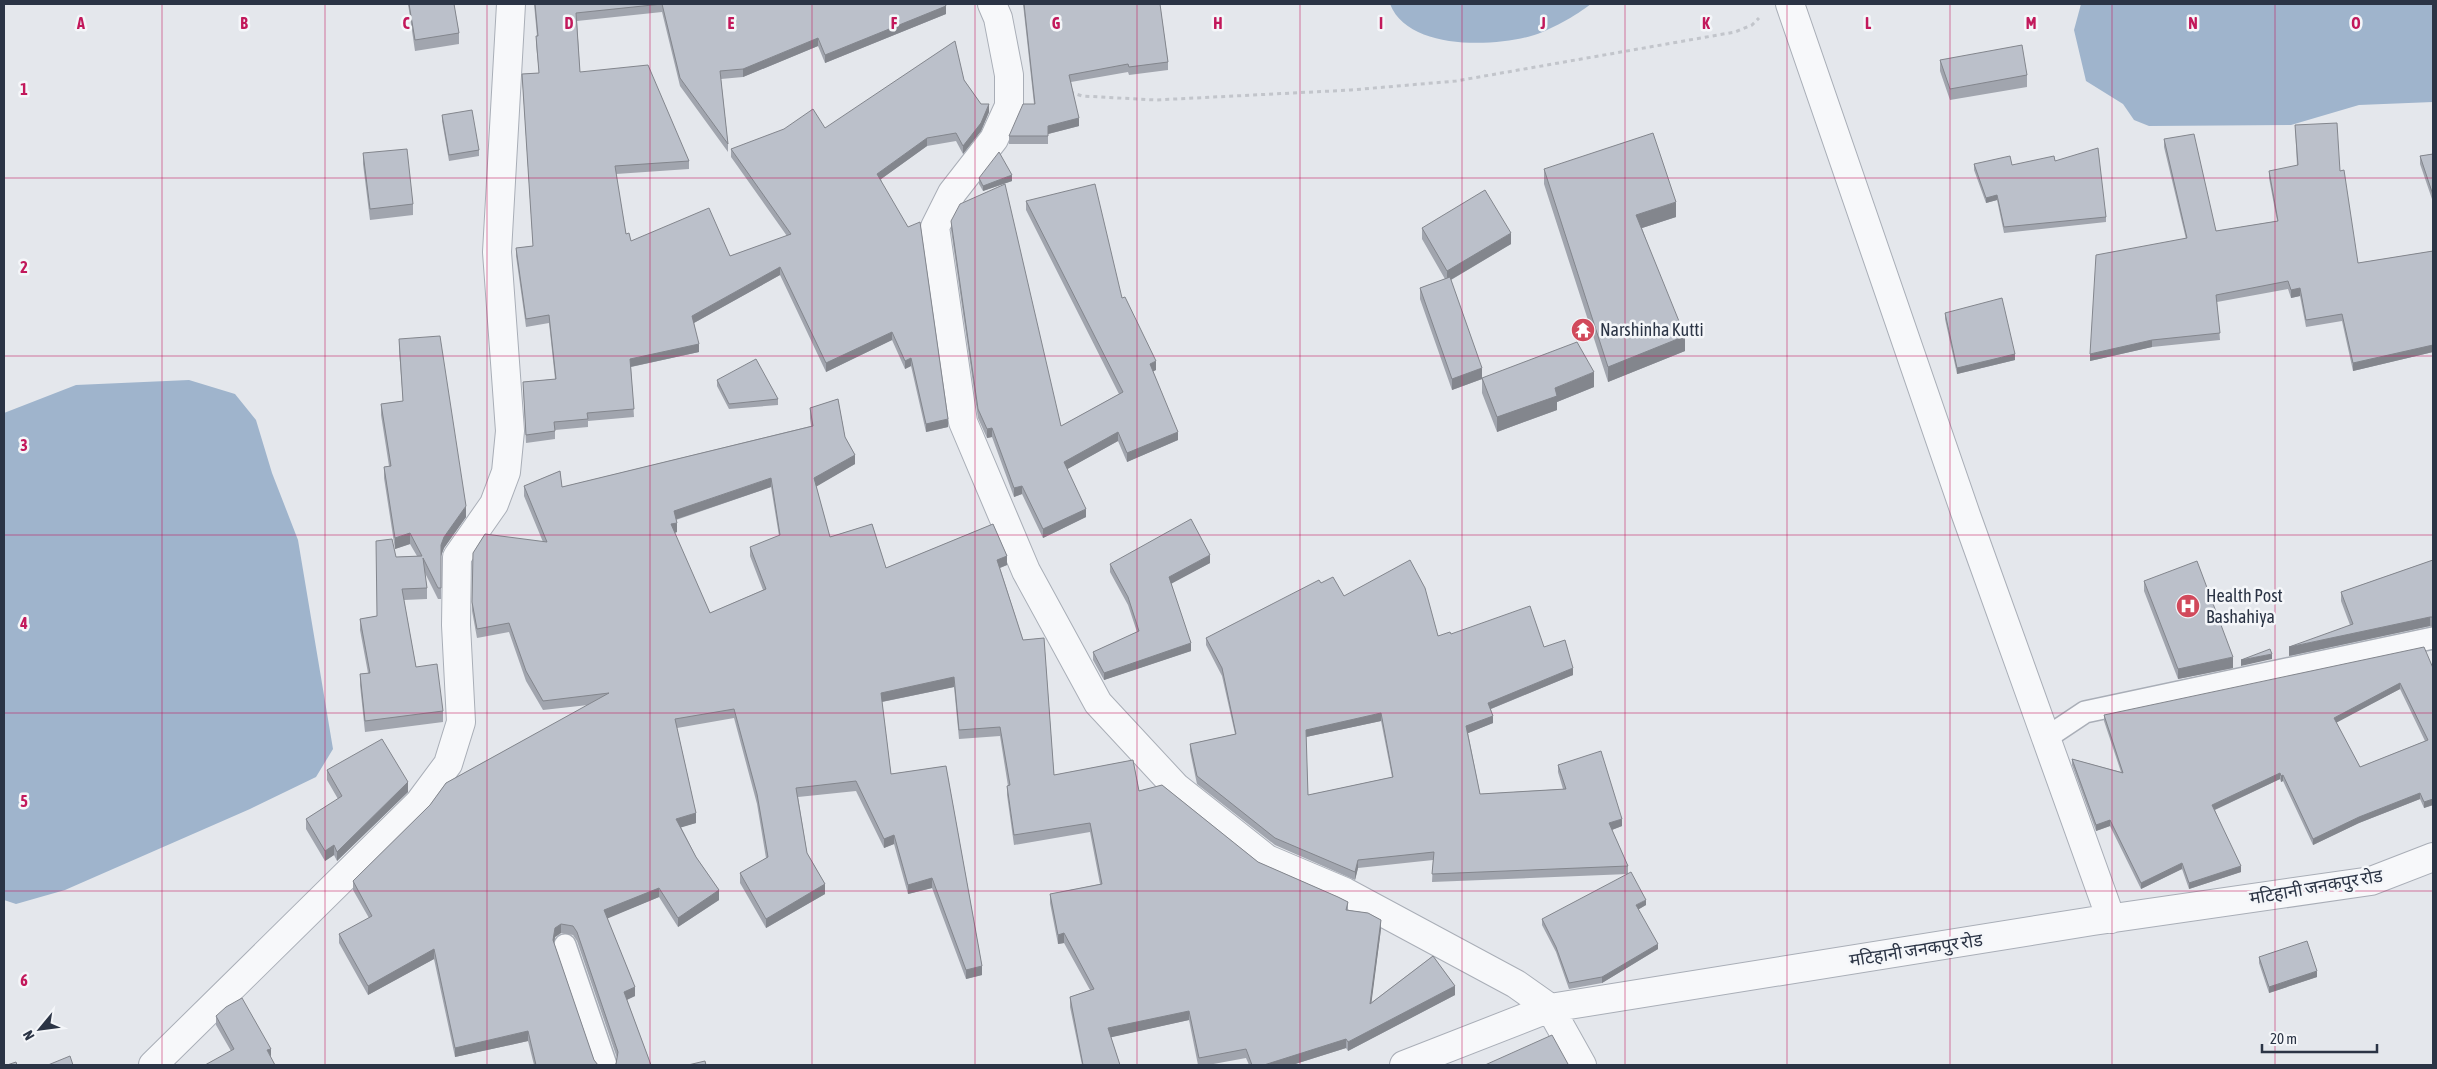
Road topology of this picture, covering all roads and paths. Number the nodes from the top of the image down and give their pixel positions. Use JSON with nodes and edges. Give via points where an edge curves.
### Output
{"nodes":[{"id":1,"x":511,"y":4,"type":"edge"},
{"id":2,"x":992,"y":4,"type":"edge"},
{"id":3,"x":1790,"y":4,"type":"edge"},
{"id":4,"x":1762,"y":16,"type":"dead end"},
{"id":5,"x":1064,"y":90,"type":"edge"},
{"id":6,"x":2433,"y":638,"type":"edge"},
{"id":7,"x":2046,"y":738,"type":"junction"},
{"id":8,"x":2433,"y":857,"type":"edge"},
{"id":9,"x":2111,"y":919,"type":"junction"},
{"id":10,"x":565,"y":945,"type":"dead end"},
{"id":11,"x":1550,"y":1008,"type":"junction"},
{"id":12,"x":152,"y":1065,"type":"edge"},
{"id":13,"x":606,"y":1065,"type":"edge"},
{"id":14,"x":1404,"y":1065,"type":"edge"},
{"id":15,"x":1582,"y":1065,"type":"edge"}],
"edges":[{"from":1,"to":12,"type":"street","via":[[497,252],[510,431],[506,472],[494,504],[457,557],[456,625],[461,722],[448,764],[418,803]]},
{"from":2,"to":11,"type":"street","via":[[998,18],[1008,75],[1009,106],[994,139],[952,193],[936,227],[963,422],[1026,571],[1098,703],[1176,787],[1267,859],[1345,892],[1516,984]]},
{"from":3,"to":7,"type":"street"},
{"from":4,"to":5,"type":"path","via":[[1734,32],[1456,81],[1156,100],[1082,96]]},
{"from":6,"to":7,"type":"lane","via":[[2085,712]]},
{"from":7,"to":9,"type":"street"},
{"from":8,"to":9,"type":"street","name":"मटिहानी जनकपुर रोड","via":[[2372,881]]},
{"from":9,"to":11,"type":"street","name":"मटिहानी जनकपुर रोड"},
{"from":10,"to":13,"type":"lane"},
{"from":11,"to":14,"type":"street","name":"मटिहानी जनकपुर रोड"},
{"from":11,"to":15,"type":"street"}]}
